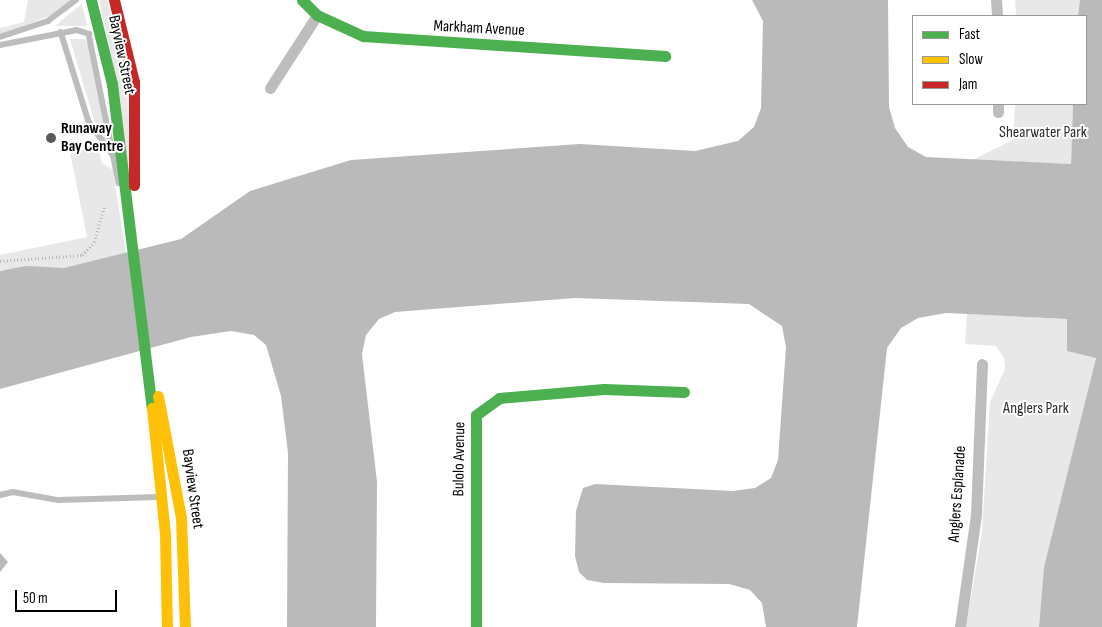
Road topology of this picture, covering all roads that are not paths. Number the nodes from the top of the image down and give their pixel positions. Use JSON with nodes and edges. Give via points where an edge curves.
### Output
{"nodes":[{"id":1,"x":76,"y":0,"type":"edge"},
{"id":2,"x":91,"y":0,"type":"edge"},
{"id":3,"x":114,"y":0,"type":"edge"},
{"id":4,"x":302,"y":0,"type":"edge"},
{"id":5,"x":996,"y":0,"type":"edge"},
{"id":6,"x":317,"y":15,"type":"junction"},
{"id":7,"x":997,"y":15,"type":"edge"},
{"id":8,"x":61,"y":32,"type":"junction"},
{"id":9,"x":0,"y":37,"type":"edge"},
{"id":10,"x":0,"y":46,"type":"edge"},
{"id":11,"x":665,"y":56,"type":"dead end"},
{"id":12,"x":270,"y":88,"type":"dead end"},
{"id":13,"x":114,"y":156,"type":"junction"},
{"id":14,"x":130,"y":213,"type":"junction"},
{"id":15,"x":134,"y":236,"type":"junction"},
{"id":16,"x":148,"y":358,"type":"junction"},
{"id":17,"x":982,"y":364,"type":"dead end"},
{"id":18,"x":684,"y":392,"type":"dead end"},
{"id":19,"x":0,"y":495,"type":"edge"},
{"id":20,"x":178,"y":495,"type":"junction"},
{"id":21,"x":162,"y":497,"type":"junction"},
{"id":22,"x":167,"y":627,"type":"edge"},
{"id":23,"x":185,"y":627,"type":"edge"},
{"id":24,"x":476,"y":627,"type":"edge"},
{"id":25,"x":960,"y":627,"type":"edge"}],
"edges":[{"from":1,"to":9,"type":"lane","via":[[48,21]]},
{"from":2,"to":14,"type":"main road","name":"Bayview Street","via":[[112,84]]},
{"from":3,"to":15,"type":"main road","name":"Bayview Street","via":[[134,82]]},
{"from":4,"to":6,"type":"main road","name":"Markham Avenue"},
{"from":5,"to":7,"type":"street"},
{"from":6,"to":11,"type":"main road","name":"Markham Avenue","via":[[363,36],[385,39]]},
{"from":6,"to":12,"type":"street"},
{"from":8,"to":10,"type":"lane"},
{"from":8,"to":13,"type":"lane","via":[[89,122]]},
{"from":8,"to":13,"type":"lane","via":[[81,29],[92,39]]},
{"from":13,"to":14,"type":"lane"},
{"from":14,"to":15,"type":"main road","name":"Bayview Street"},
{"from":15,"to":16,"type":"main road","name":"Bayview Street"},
{"from":16,"to":20,"type":"main road","name":"Bayview Street"},
{"from":16,"to":21,"type":"main road","name":"Bayview Street"},
{"from":17,"to":25,"type":"street","name":"Anglers Esplanade","via":[[976,514]]},
{"from":18,"to":24,"type":"main road","name":"Bulolo Avenue","via":[[604,389],[499,398],[476,415]]},
{"from":19,"to":21,"type":"lane","via":[[13,492],[58,500]]},
{"from":20,"to":21,"type":"street"},
{"from":20,"to":23,"type":"main road","name":"Bayview Street","via":[[186,557]]},
{"from":21,"to":22,"type":"main road","name":"Bayview Street"}]}
